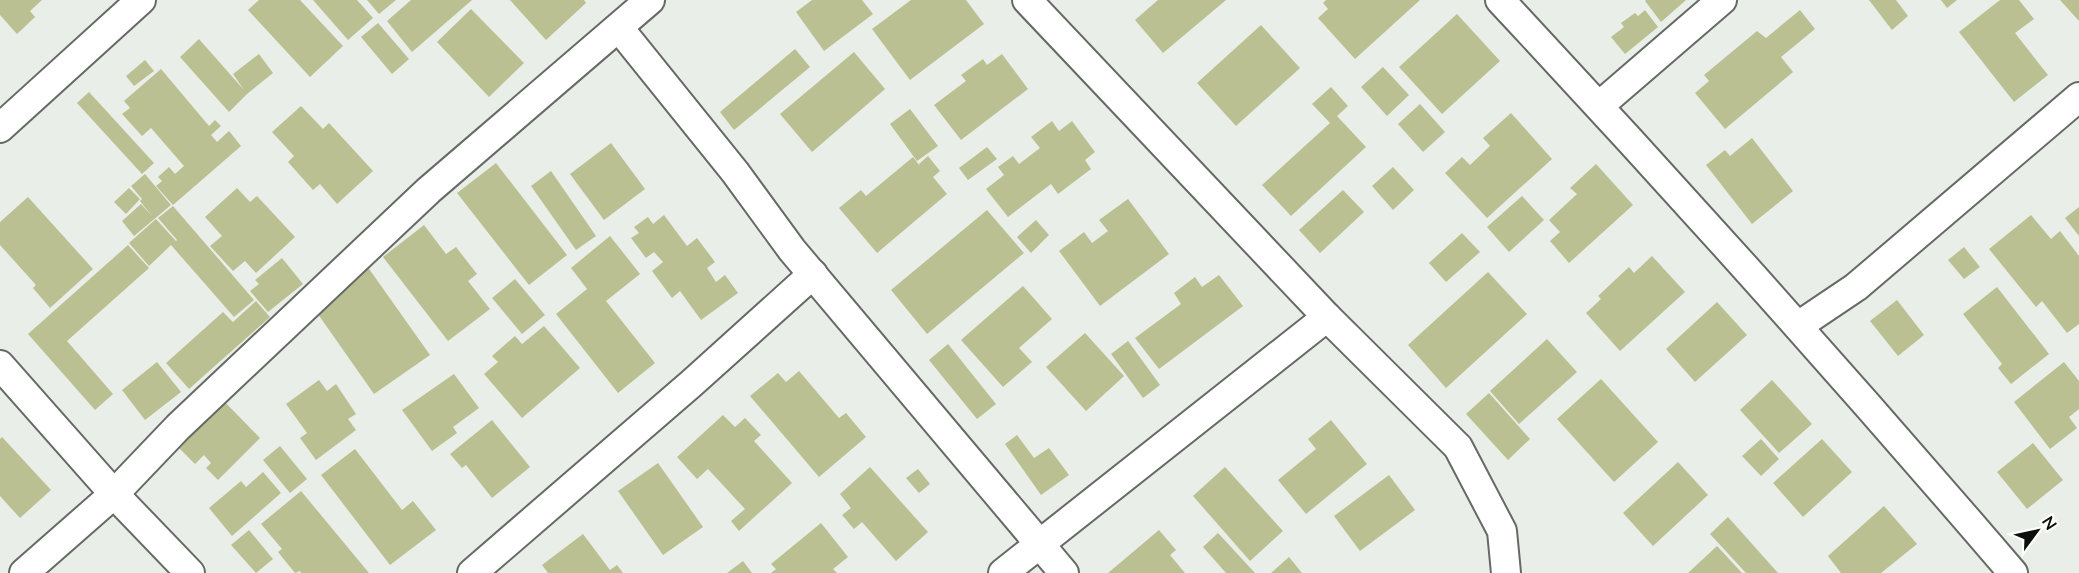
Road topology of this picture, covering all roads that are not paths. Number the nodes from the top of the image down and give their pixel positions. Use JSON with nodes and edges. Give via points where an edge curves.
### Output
{"nodes":[{"id":1,"x":141,"y":0,"type":"edge"},
{"id":2,"x":650,"y":0,"type":"edge"},
{"id":3,"x":1027,"y":0,"type":"edge"},
{"id":4,"x":1500,"y":0,"type":"edge"},
{"id":5,"x":1722,"y":0,"type":"edge"},
{"id":6,"x":619,"y":28,"type":"junction"},
{"id":7,"x":2079,"y":97,"type":"edge"},
{"id":8,"x":1599,"y":106,"type":"junction"},
{"id":9,"x":0,"y":128,"type":"edge"},
{"id":10,"x":813,"y":274,"type":"junction"},
{"id":11,"x":1327,"y":317,"type":"junction"},
{"id":12,"x":1798,"y":326,"type":"junction"},
{"id":13,"x":0,"y":365,"type":"edge"},
{"id":14,"x":114,"y":494,"type":"junction"},
{"id":15,"x":1040,"y":544,"type":"junction"},
{"id":16,"x":24,"y":573,"type":"edge"},
{"id":17,"x":190,"y":573,"type":"edge"},
{"id":18,"x":472,"y":573,"type":"edge"},
{"id":19,"x":1003,"y":573,"type":"edge"},
{"id":20,"x":1064,"y":573,"type":"edge"},
{"id":21,"x":1506,"y":573,"type":"edge"},
{"id":22,"x":2013,"y":573,"type":"edge"}],
"edges":[{"from":1,"to":9,"type":"street"},
{"from":2,"to":6,"type":"street"},
{"from":3,"to":11,"type":"street"},
{"from":4,"to":8,"type":"street"},
{"from":5,"to":8,"type":"street"},
{"from":6,"to":10,"type":"street"},
{"from":6,"to":14,"type":"street","via":[[429,190],[178,427]]},
{"from":7,"to":12,"type":"street","via":[[1856,286]]},
{"from":8,"to":12,"type":"street"},
{"from":10,"to":15,"type":"street"},
{"from":10,"to":18,"type":"street"},
{"from":11,"to":15,"type":"street"},
{"from":11,"to":21,"type":"street","via":[[1458,447],[1502,531]]},
{"from":12,"to":22,"type":"street"},
{"from":13,"to":14,"type":"street"},
{"from":14,"to":16,"type":"street"},
{"from":14,"to":17,"type":"street"},
{"from":15,"to":19,"type":"street"},
{"from":15,"to":20,"type":"street"}]}
